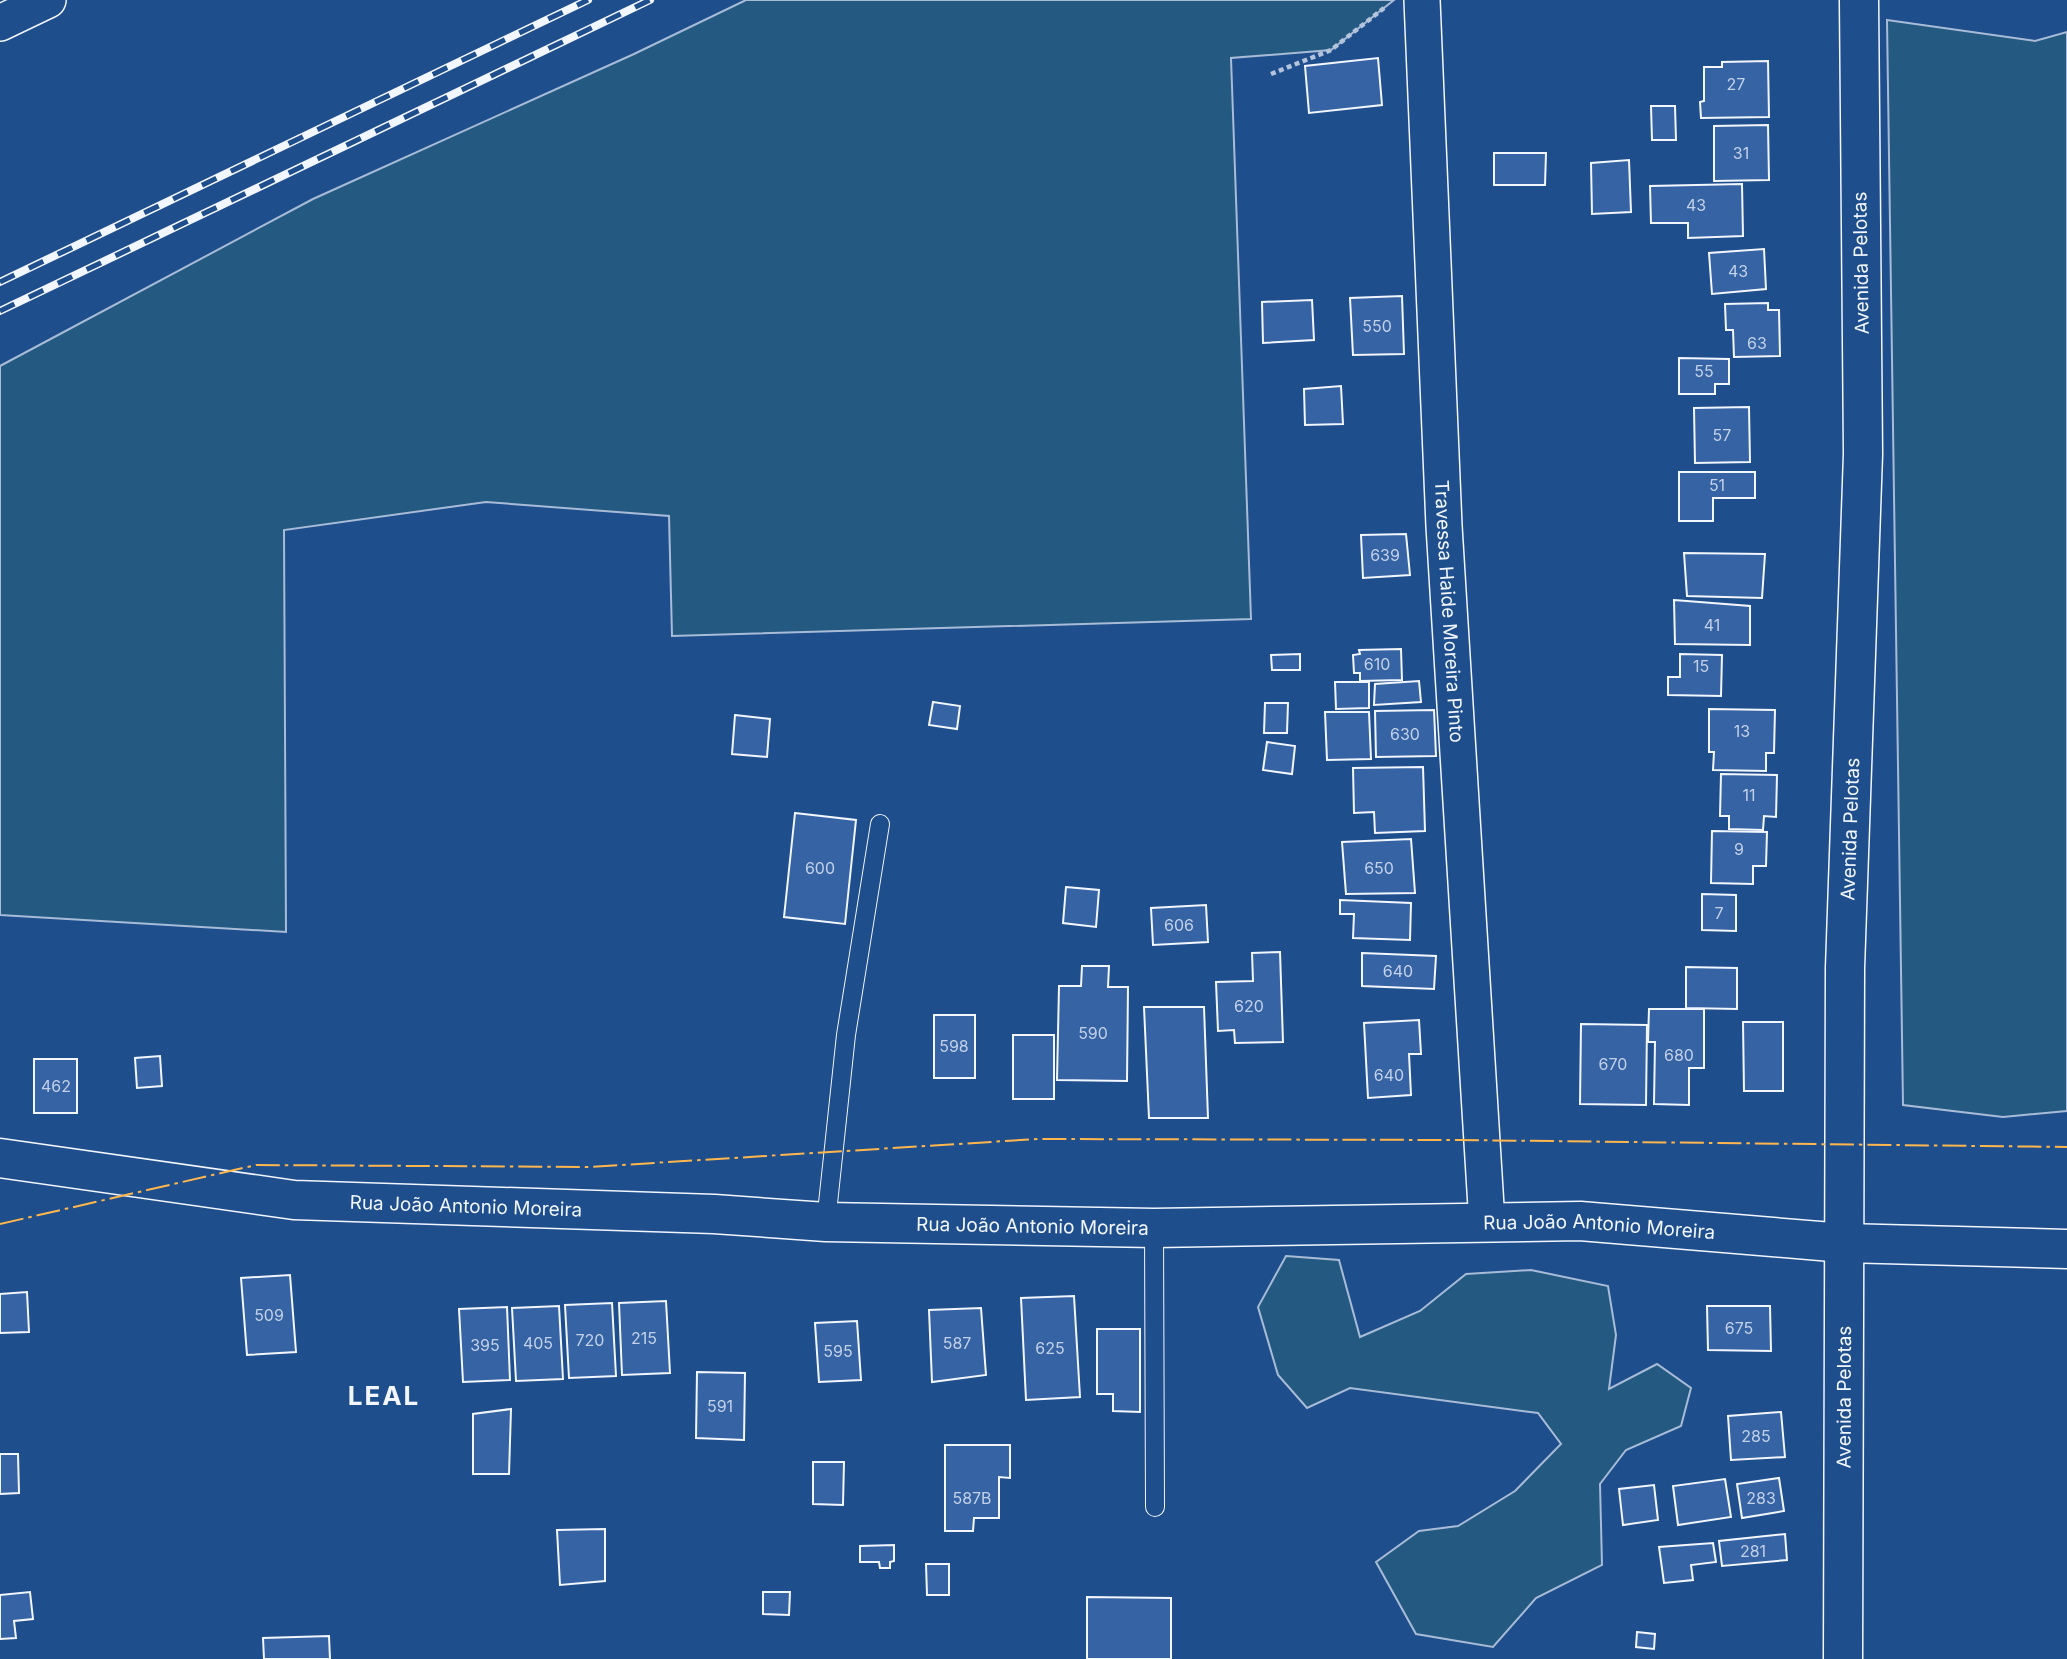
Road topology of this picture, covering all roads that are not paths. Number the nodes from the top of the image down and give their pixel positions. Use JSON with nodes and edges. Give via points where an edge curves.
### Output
{"nodes":[{"id":1,"x":48,"y":0,"type":"edge"},
{"id":2,"x":1422,"y":0,"type":"edge"},
{"id":3,"x":1859,"y":0,"type":"edge"},
{"id":4,"x":0,"y":23,"type":"edge"},
{"id":5,"x":880,"y":824,"type":"dead end"},
{"id":6,"x":0,"y":1158,"type":"edge"},
{"id":7,"x":826,"y":1222,"type":"junction"},
{"id":8,"x":1487,"y":1223,"type":"junction"},
{"id":9,"x":1154,"y":1228,"type":"junction"},
{"id":10,"x":1844,"y":1243,"type":"junction"},
{"id":11,"x":2067,"y":1248,"type":"edge"},
{"id":12,"x":1155,"y":1507,"type":"dead end"},
{"id":13,"x":1843,"y":1659,"type":"edge"}],
"edges":[{"from":1,"to":4,"type":"street"},
{"from":2,"to":8,"type":"street","name":"Travessa Haide Moreira Pinto","via":[[1444,526]]},
{"from":3,"to":10,"type":"main road","name":"Avenida Pelotas","via":[[1863,454],[1845,968]]},
{"from":5,"to":7,"type":"lane","via":[[846,1035]]},
{"from":6,"to":7,"type":"main road","name":"Rua João Antonio Moreira","via":[[294,1200]]},
{"from":7,"to":9,"type":"main road","name":"Rua João Antonio Moreira"},
{"from":8,"to":9,"type":"main road","name":"Rua João Antonio Moreira"},
{"from":8,"to":10,"type":"main road","name":"Rua João Antonio Moreira","via":[[1580,1221]]},
{"from":9,"to":12,"type":"lane"},
{"from":10,"to":11,"type":"main road","name":"Rua João Antonio Moreira"},
{"from":10,"to":13,"type":"main road","name":"Avenida Pelotas"}]}
